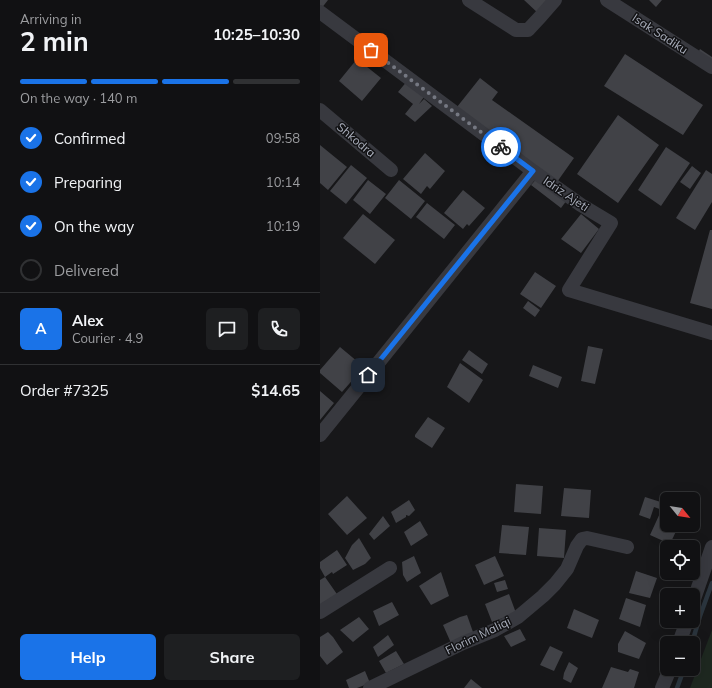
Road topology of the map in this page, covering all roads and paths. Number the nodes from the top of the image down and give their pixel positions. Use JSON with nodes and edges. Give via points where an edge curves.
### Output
{"nodes":[{"id":1,"x":470,"y":0,"type":"edge"},
{"id":2,"x":556,"y":0,"type":"edge"},
{"id":3,"x":607,"y":0,"type":"edge"},
{"id":4,"x":320,"y":12,"type":"edge"},
{"id":5,"x":712,"y":67,"type":"edge"},
{"id":6,"x":320,"y":110,"type":"edge"},
{"id":7,"x":391,"y":170,"type":"dead end"},
{"id":8,"x":533,"y":171,"type":"junction"},
{"id":9,"x":712,"y":333,"type":"edge"},
{"id":10,"x":320,"y":436,"type":"edge"},
{"id":11,"x":627,"y":547,"type":"dead end"},
{"id":12,"x":712,"y":547,"type":"edge"},
{"id":13,"x":390,"y":568,"type":"dead end"},
{"id":14,"x":698,"y":588,"type":"edge"},
{"id":15,"x":320,"y":612,"type":"edge"},
{"id":16,"x":667,"y":676,"type":"edge"},
{"id":17,"x":370,"y":688,"type":"edge"},
{"id":18,"x":662,"y":688,"type":"edge"}],
"edges":[{"from":1,"to":2,"type":"street","via":[[516,30],[528,30]]},
{"from":3,"to":5,"type":"street","name":"Isak Sadiku"},
{"from":4,"to":8,"type":"street","name":"Idriz Ajeti"},
{"from":6,"to":7,"type":"street","name":"Shkodra"},
{"from":8,"to":9,"type":"street","name":"Idriz Ajeti","via":[[611,223],[569,290]]},
{"from":8,"to":10,"type":"street"},
{"from":11,"to":17,"type":"street","name":"Florim Maliqi","via":[[582,539],[567,569],[555,584],[518,617]]},
{"from":12,"to":14,"type":"street"},
{"from":13,"to":15,"type":"street"},
{"from":16,"to":18,"type":"street"}]}
